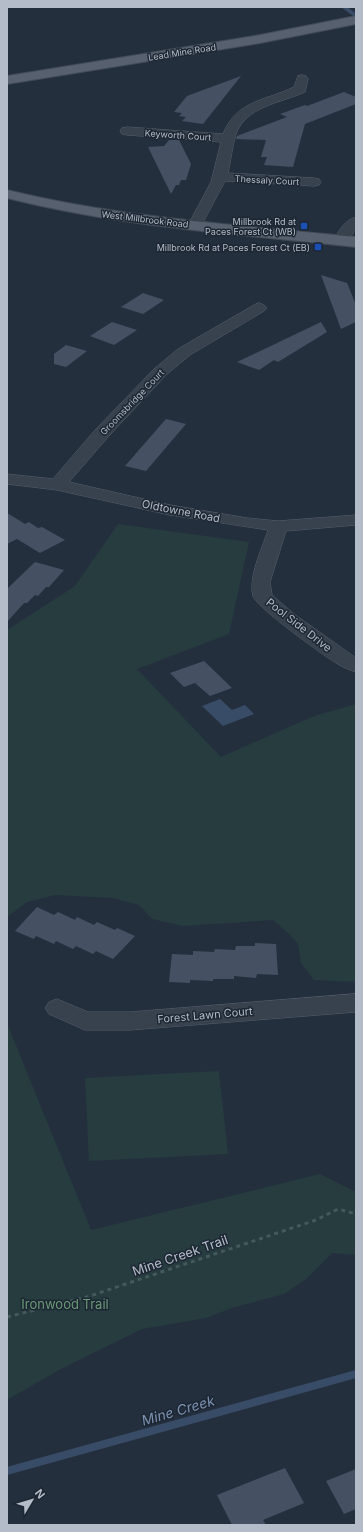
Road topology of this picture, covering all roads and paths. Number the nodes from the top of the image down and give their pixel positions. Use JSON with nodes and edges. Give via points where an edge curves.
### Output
{"nodes":[{"id":1,"x":356,"y":20,"type":"edge"},
{"id":2,"x":7,"y":80,"type":"edge"},
{"id":3,"x":302,"y":80,"type":"dead end"},
{"id":4,"x":127,"y":131,"type":"dead end"},
{"id":5,"x":228,"y":138,"type":"junction"},
{"id":6,"x":220,"y":177,"type":"junction"},
{"id":7,"x":314,"y":182,"type":"dead end"},
{"id":8,"x":7,"y":194,"type":"edge"},
{"id":9,"x":356,"y":221,"type":"edge"},
{"id":10,"x":195,"y":225,"type":"junction"},
{"id":11,"x":349,"y":241,"type":"edge"},
{"id":12,"x":259,"y":308,"type":"dead end"},
{"id":13,"x":7,"y":479,"type":"edge"},
{"id":14,"x":57,"y":485,"type":"junction"},
{"id":15,"x":356,"y":520,"type":"edge"},
{"id":16,"x":278,"y":526,"type":"junction"},
{"id":17,"x":356,"y":666,"type":"edge"},
{"id":18,"x":356,"y":1003,"type":"edge"},
{"id":19,"x":57,"y":1008,"type":"dead end"},
{"id":20,"x":356,"y":1214,"type":"edge"},
{"id":21,"x":7,"y":1317,"type":"edge"}],
"edges":[{"from":1,"to":2,"type":"main road","name":"Lead Mine Road","via":[[244,42]]},
{"from":3,"to":5,"type":"street","via":[[300,89],[245,112],[238,118]]},
{"from":4,"to":5,"type":"street","name":"Keyworth Court"},
{"from":5,"to":6,"type":"street"},
{"from":6,"to":7,"type":"street","name":"Thessaly Court"},
{"from":6,"to":10,"type":"street"},
{"from":8,"to":10,"type":"main road","name":"West Millbrook Road","via":[[100,214]]},
{"from":9,"to":11,"type":"street","via":[[346,230]]},
{"from":10,"to":11,"type":"main road","name":"West Millbrook Road"},
{"from":12,"to":14,"type":"street","name":"Groomsbridge Court","via":[[184,352],[160,372]]},
{"from":13,"to":14,"type":"street","name":"Oldtowne Road"},
{"from":14,"to":16,"type":"street","name":"Oldtowne Road","via":[[170,510]]},
{"from":15,"to":16,"type":"street","name":"Oldtowne Road"},
{"from":16,"to":17,"type":"street","name":"Pool Side Drive","via":[[261,582],[263,597],[287,618]]},
{"from":18,"to":19,"type":"street","name":"Forest Lawn Court","via":[[130,1021],[85,1020]]},
{"from":20,"to":21,"type":"path","name":"Mine Creek Trail","via":[[338,1209],[316,1220],[87,1297]]}]}
